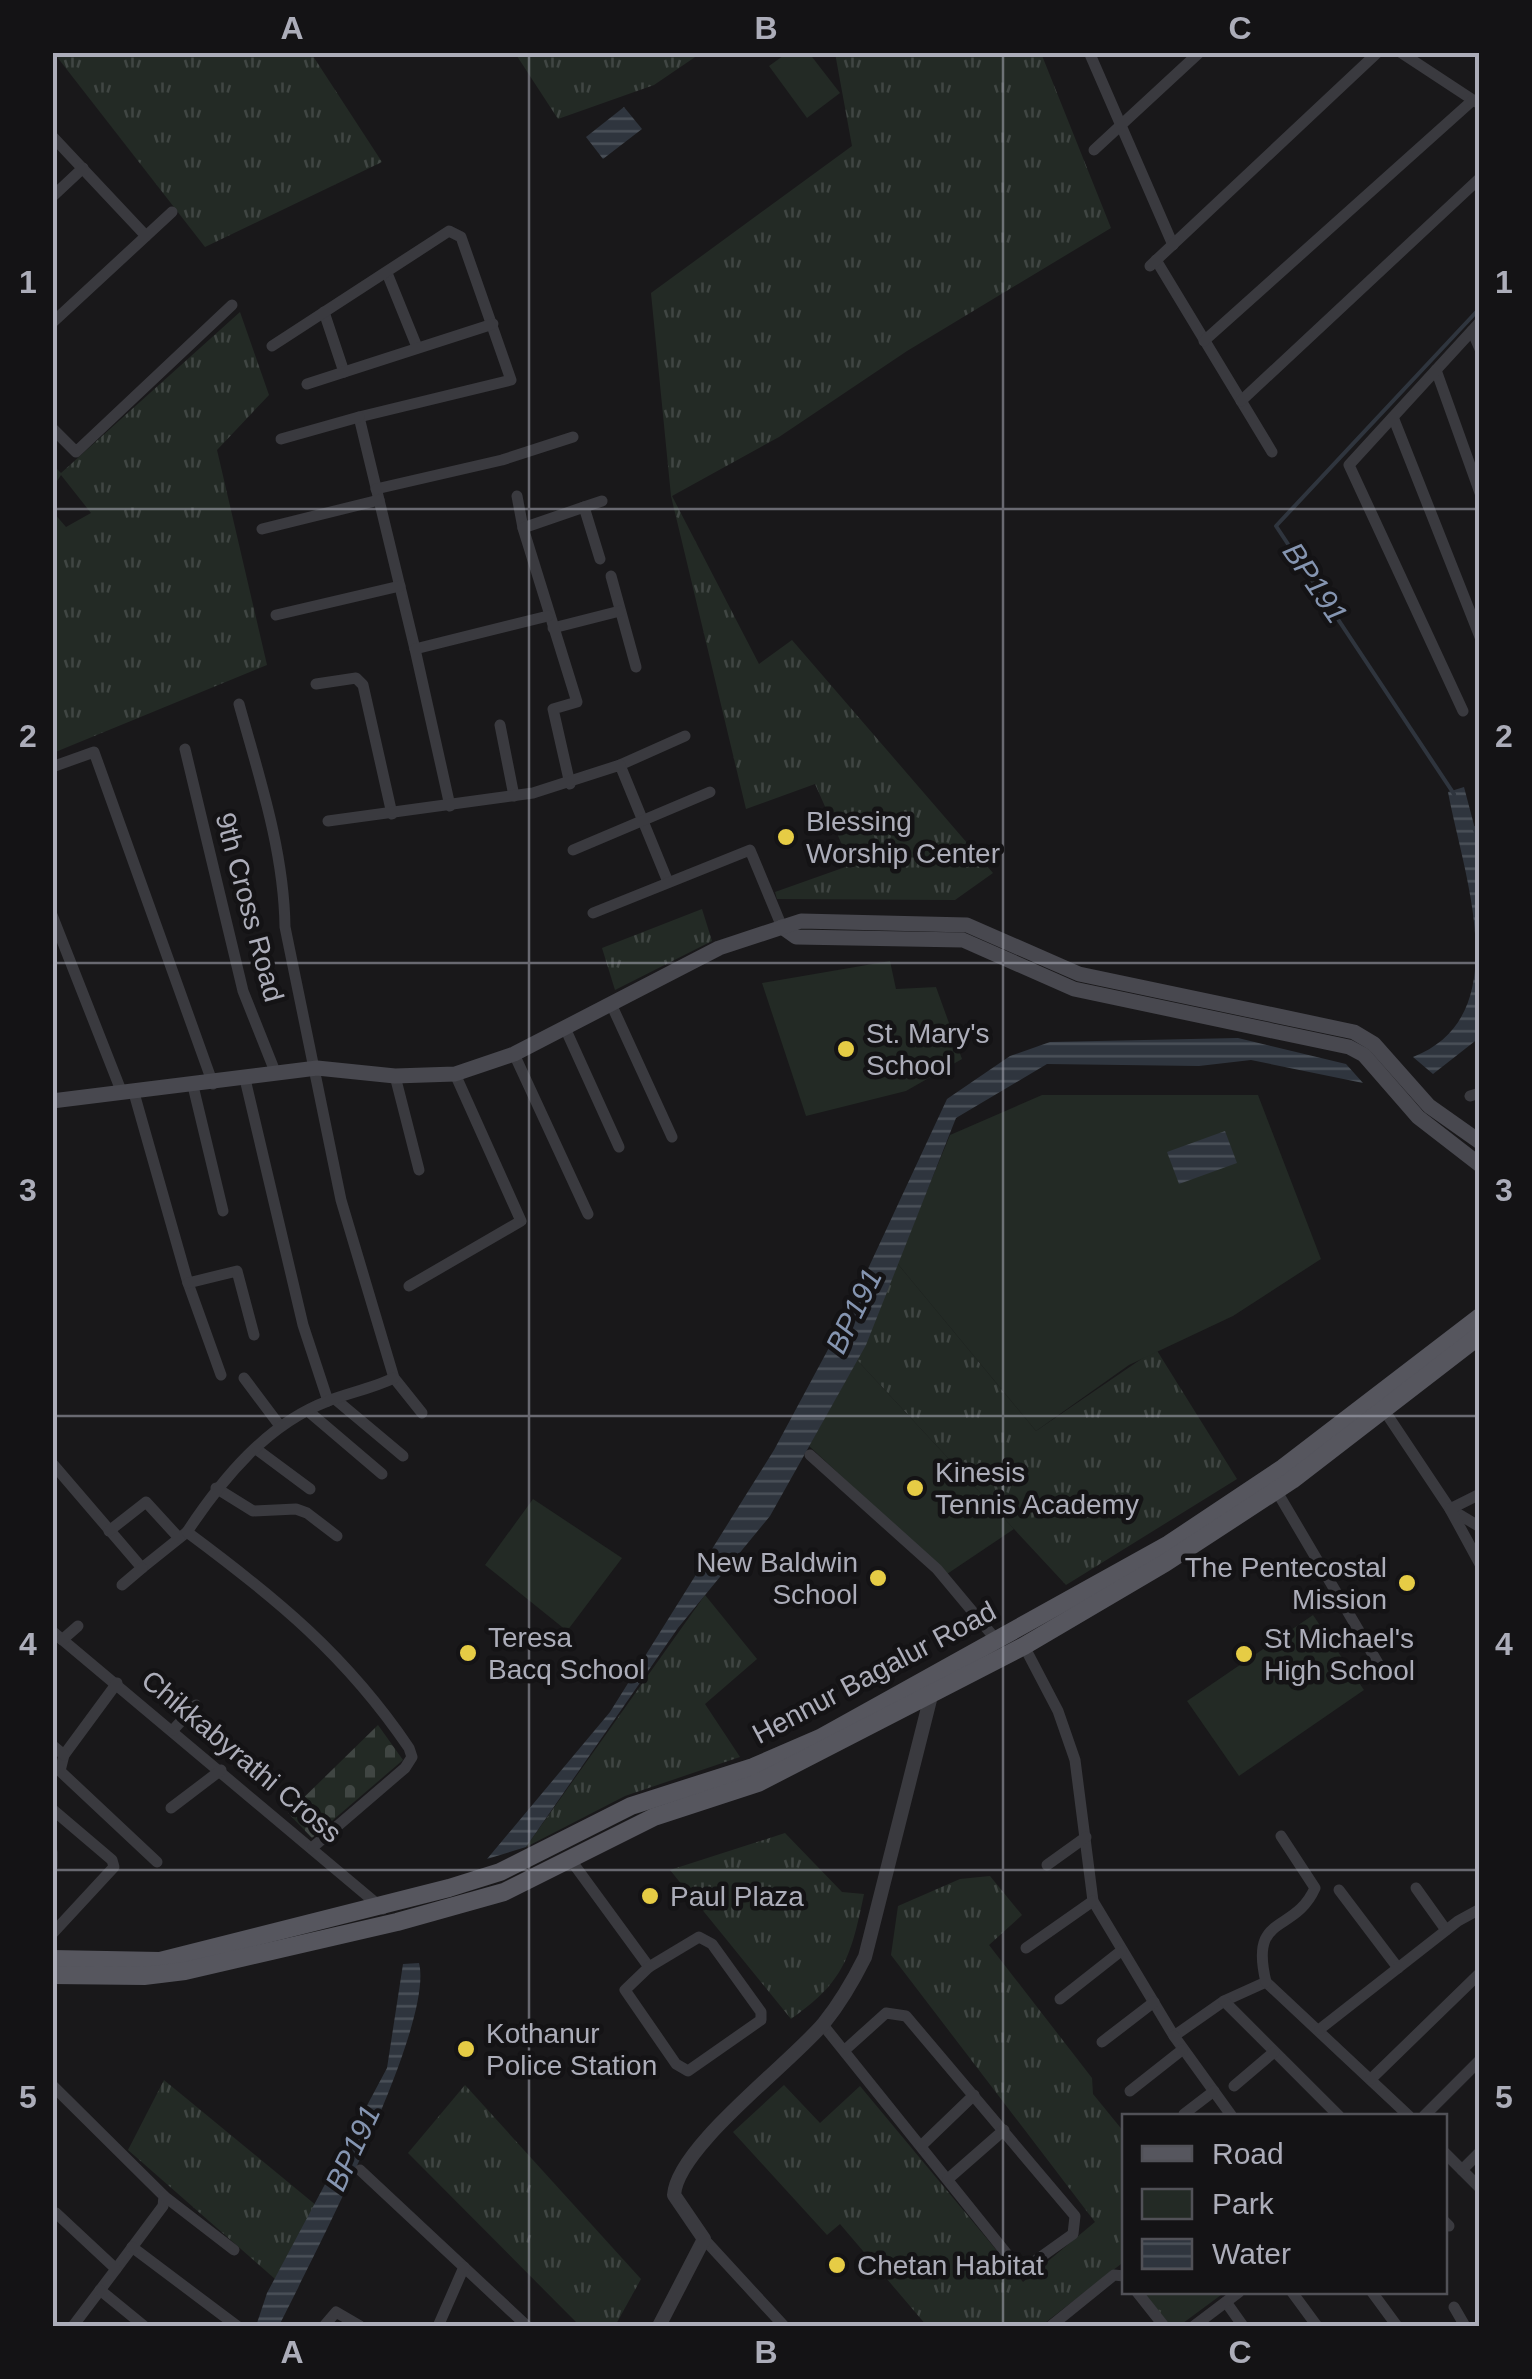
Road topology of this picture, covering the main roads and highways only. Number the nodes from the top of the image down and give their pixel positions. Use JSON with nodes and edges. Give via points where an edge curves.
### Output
{"nodes":[{"id":1,"x":782,"y":928,"type":"junction"},
{"id":2,"x":52,"y":1101,"type":"edge"},
{"id":3,"x":1480,"y":1142,"type":"edge"},
{"id":4,"x":1480,"y":1165,"type":"edge"},
{"id":5,"x":1480,"y":1317,"type":"edge"},
{"id":6,"x":1480,"y":1335,"type":"edge"},
{"id":7,"x":934,"y":1685,"type":"junction"},
{"id":8,"x":52,"y":1959,"type":"edge"},
{"id":9,"x":52,"y":1975,"type":"edge"}],
"edges":[{"from":1,"to":2,"type":"main road","via":[[718,948],[514,1054],[454,1074],[317,1068]]},
{"from":1,"to":3,"type":"main road","via":[[802,922],[966,924],[1079,974],[1354,1032],[1460,1132]]},
{"from":1,"to":4,"type":"main road","via":[[796,937],[963,940],[1074,989],[1349,1047],[1418,1117]]},
{"from":5,"to":7,"type":"main road","name":"Hennur Bagalur Road","via":[[1283,1468]]},
{"from":6,"to":7,"type":"main road","name":"Hennur Bagalur Road","via":[[1276,1490],[1165,1563],[1024,1646]]},
{"from":7,"to":8,"type":"main road","name":"Hennur Bagalur Road","via":[[753,1767],[631,1806],[480,1879],[160,1961]]},
{"from":7,"to":9,"type":"main road","name":"Hennur Bagalur Road","via":[[802,1763],[654,1817],[527,1882],[397,1922],[185,1972]]}]}
